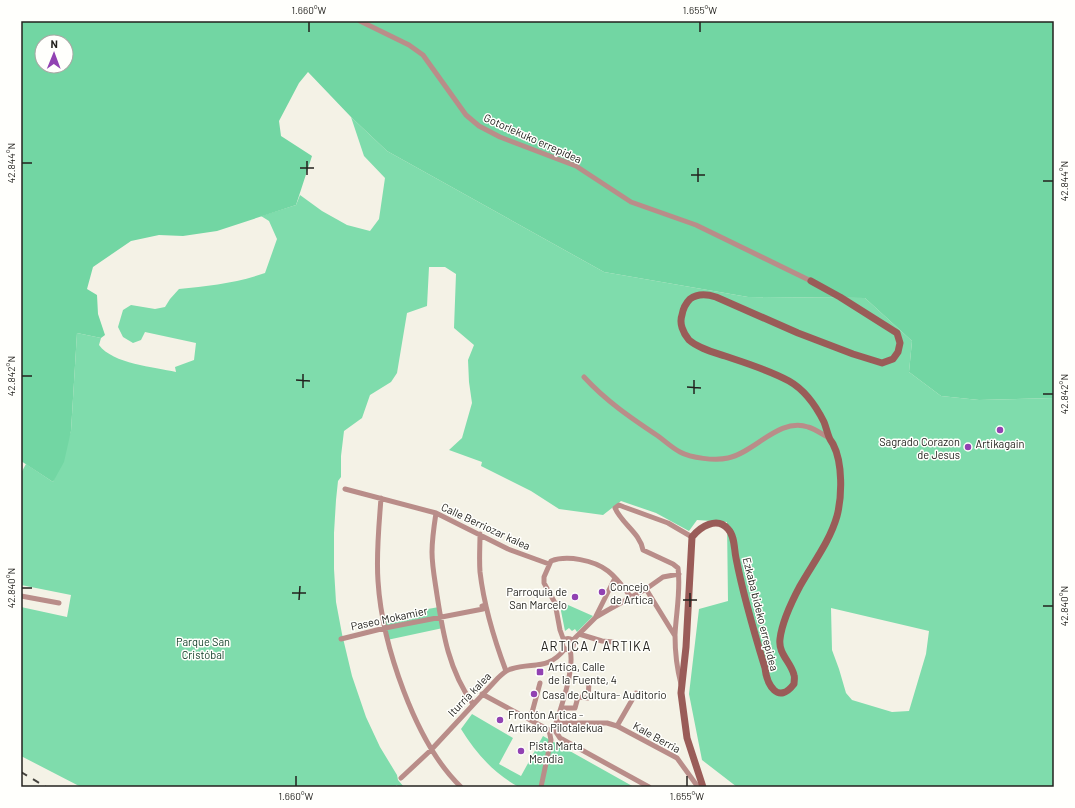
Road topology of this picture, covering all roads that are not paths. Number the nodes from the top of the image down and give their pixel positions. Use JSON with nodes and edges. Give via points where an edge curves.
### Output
{"nodes":[{"id":1,"x":360,"y":21,"type":"edge"},
{"id":2,"x":811,"y":281,"type":"joint"},
{"id":3,"x":584,"y":377,"type":"dead end"},
{"id":4,"x":829,"y":438,"type":"junction"},
{"id":5,"x":345,"y":489,"type":"dead end"},
{"id":6,"x":381,"y":498,"type":"junction"},
{"id":7,"x":436,"y":513,"type":"junction"},
{"id":8,"x":480,"y":534,"type":"junction"},
{"id":9,"x":692,"y":537,"type":"junction"},
{"id":10,"x":549,"y":564,"type":"junction"},
{"id":11,"x":679,"y":574,"type":"junction"},
{"id":12,"x":615,"y":578,"type":"junction"},
{"id":13,"x":646,"y":590,"type":"junction"},
{"id":14,"x":21,"y":596,"type":"edge"},
{"id":15,"x":631,"y":597,"type":"junction"},
{"id":16,"x":59,"y":603,"type":"dead end"},
{"id":17,"x":485,"y":605,"type":"junction"},
{"id":18,"x":441,"y":617,"type":"junction"},
{"id":19,"x":596,"y":617,"type":"junction"},
{"id":20,"x":385,"y":628,"type":"junction"},
{"id":21,"x":579,"y":634,"type":"junction"},
{"id":22,"x":675,"y":636,"type":"junction"},
{"id":23,"x":341,"y":639,"type":"dead end"},
{"id":24,"x":564,"y":641,"type":"junction"},
{"id":25,"x":572,"y":641,"type":"junction"},
{"id":26,"x":613,"y":642,"type":"dead end"},
{"id":27,"x":568,"y":649,"type":"junction"},
{"id":28,"x":506,"y":671,"type":"junction"},
{"id":29,"x":540,"y":683,"type":"dead end"},
{"id":30,"x":589,"y":683,"type":"dead end"},
{"id":31,"x":682,"y":687,"type":"junction"},
{"id":32,"x":636,"y":693,"type":"dead end"},
{"id":33,"x":482,"y":694,"type":"junction"},
{"id":34,"x":473,"y":704,"type":"junction"},
{"id":35,"x":561,"y":708,"type":"junction"},
{"id":36,"x":530,"y":720,"type":"junction"},
{"id":37,"x":556,"y":723,"type":"junction"},
{"id":38,"x":617,"y":726,"type":"junction"},
{"id":39,"x":431,"y":750,"type":"junction"},
{"id":40,"x":401,"y":778,"type":"dead end"},
{"id":41,"x":461,"y":787,"type":"edge"},
{"id":42,"x":541,"y":787,"type":"edge"},
{"id":43,"x":649,"y":787,"type":"edge"},
{"id":44,"x":698,"y":787,"type":"edge"},
{"id":45,"x":703,"y":787,"type":"edge"}],
"edges":[{"from":1,"to":2,"type":"street","name":"Gotorlekuko errepidea","via":[[409,45],[423,55],[466,115],[480,126],[576,166],[631,202],[696,225]]},
{"from":2,"to":4,"type":"street","name":"Ezkaba bideko errepidea","via":[[897,332],[900,343],[893,359],[882,363],[853,354],[706,294],[690,299],[683,308],[680,319],[682,330],[690,340],[705,349],[772,373],[800,389],[810,398],[818,411]]},
{"from":3,"to":4,"type":"street","via":[[624,414],[681,452],[703,458],[728,458],[790,426],[807,426]]},
{"from":4,"to":9,"type":"street","name":"Ezkaba bideko errepidea","via":[[840,470],[837,516],[823,547],[794,597],[782,630],[780,647],[794,675],[794,684],[785,692],[774,691],[766,679],[739,572],[733,537],[728,528],[721,524],[708,524]]},
{"from":5,"to":6,"type":"street","name":"Calle Berriozar kalea"},
{"from":6,"to":7,"type":"street","name":"Calle Berriozar kalea"},
{"from":6,"to":20,"type":"street","via":[[377,560]]},
{"from":7,"to":8,"type":"street","name":"Calle Berriozar kalea"},
{"from":7,"to":18,"type":"street","name":"Paseo Mokamier","via":[[432,553]]},
{"from":8,"to":10,"type":"street","name":"Calle Berriozar kalea","via":[[508,549]]},
{"from":8,"to":17,"type":"street","via":[[480,570]]},
{"from":9,"to":11,"type":"street","via":[[668,523],[619,505],[615,508],[642,543],[643,550],[673,564],[678,568]]},
{"from":9,"to":31,"type":"street"},
{"from":10,"to":12,"type":"street","via":[[559,558],[594,563],[608,570]]},
{"from":10,"to":24,"type":"street","via":[[544,583],[555,603]]},
{"from":11,"to":13,"type":"street","via":[[663,577]]},
{"from":11,"to":22,"type":"street"},
{"from":12,"to":15,"type":"street"},
{"from":12,"to":19,"type":"street"},
{"from":13,"to":15,"type":"street"},
{"from":13,"to":22,"type":"street"},
{"from":14,"to":16,"type":"street"},
{"from":15,"to":19,"type":"street"},
{"from":17,"to":18,"type":"street","name":"Paseo Mokamier","via":[[482,606],[483,609]]},
{"from":17,"to":28,"type":"street"},
{"from":18,"to":20,"type":"street","name":"Paseo Mokamier"},
{"from":18,"to":34,"type":"street","name":"Paseo Mokamier","via":[[446,646],[456,674]]},
{"from":19,"to":21,"type":"street"},
{"from":20,"to":23,"type":"street","name":"Paseo Mokamier"},
{"from":20,"to":39,"type":"street","via":[[409,702]]},
{"from":21,"to":25,"type":"street"},
{"from":21,"to":26,"type":"street"},
{"from":22,"to":31,"type":"street"},
{"from":24,"to":25,"type":"street"},
{"from":24,"to":27,"type":"street","via":[[563,645]]},
{"from":25,"to":27,"type":"street","via":[[574,646]]},
{"from":27,"to":28,"type":"street","name":"Iturria kalea","via":[[546,663]]},
{"from":27,"to":35,"type":"street","via":[[572,655],[568,686]]},
{"from":28,"to":33,"type":"street","name":"Iturria kalea"},
{"from":29,"to":36,"type":"street"},
{"from":30,"to":35,"type":"street","via":[[588,698],[578,697],[575,708]]},
{"from":31,"to":45,"type":"street","via":[[687,738]]},
{"from":32,"to":38,"type":"street","name":"Kale Berria"},
{"from":33,"to":34,"type":"street","name":"Iturria kalea"},
{"from":33,"to":36,"type":"street"},
{"from":34,"to":39,"type":"street","name":"Iturria kalea"},
{"from":35,"to":37,"type":"street"},
{"from":36,"to":42,"type":"street","via":[[548,730],[551,740]]},
{"from":37,"to":38,"type":"street","name":"Kale Berria","via":[[607,723]]},
{"from":37,"to":43,"type":"street","via":[[556,732],[560,738]]},
{"from":38,"to":44,"type":"street","name":"Kale Berria","via":[[678,758]]},
{"from":39,"to":40,"type":"street","name":"Iturria kalea"},
{"from":39,"to":41,"type":"street"}]}
